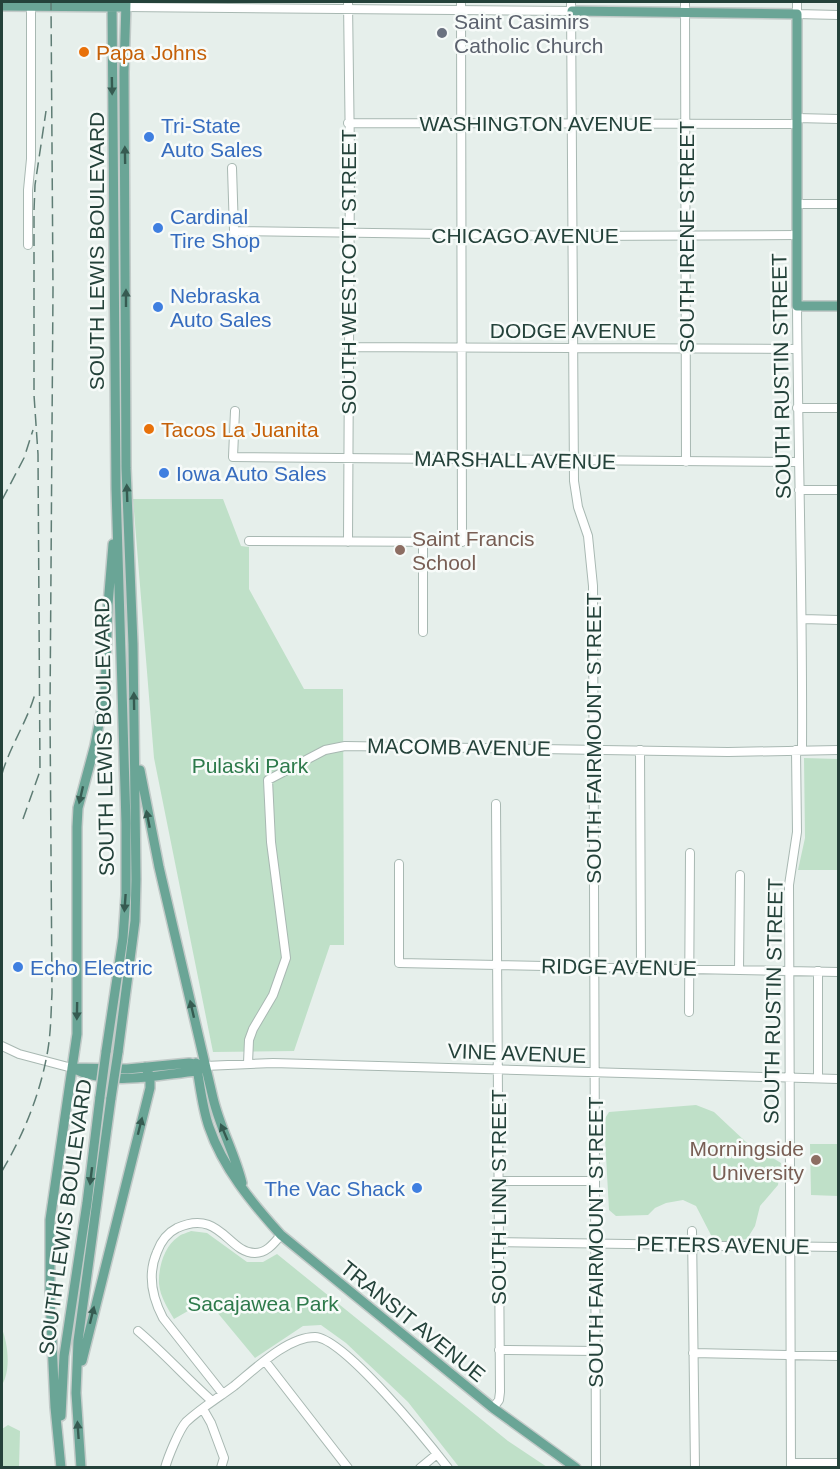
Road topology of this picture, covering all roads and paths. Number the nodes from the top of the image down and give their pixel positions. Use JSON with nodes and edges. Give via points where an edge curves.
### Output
{"nodes":[{"id":1,"x":685,"y":2,"type":"edge"},
{"id":2,"x":797,"y":2,"type":"edge"},
{"id":3,"x":70,"y":3,"type":"edge"},
{"id":4,"x":111,"y":3,"type":"edge"},
{"id":5,"x":125,"y":4,"type":"edge"},
{"id":6,"x":233,"y":5,"type":"edge"},
{"id":7,"x":572,"y":5,"type":"edge"},
{"id":8,"x":2,"y":6,"type":"edge"},
{"id":9,"x":31,"y":6,"type":"junction"},
{"id":10,"x":348,"y":6,"type":"edge"},
{"id":11,"x":461,"y":6,"type":"edge"},
{"id":12,"x":684,"y":12,"type":"junction"},
{"id":13,"x":796,"y":14,"type":"junction"},
{"id":14,"x":838,"y":15,"type":"edge"},
{"id":15,"x":838,"y":118,"type":"edge"},
{"id":16,"x":796,"y":121,"type":"junction"},
{"id":17,"x":461,"y":122,"type":"junction"},
{"id":18,"x":348,"y":123,"type":"junction"},
{"id":19,"x":572,"y":124,"type":"junction"},
{"id":20,"x":685,"y":124,"type":"junction"},
{"id":21,"x":232,"y":168,"type":"dead end"},
{"id":22,"x":797,"y":204,"type":"junction"},
{"id":23,"x":838,"y":204,"type":"edge"},
{"id":24,"x":234,"y":231,"type":"junction"},
{"id":25,"x":349,"y":234,"type":"junction"},
{"id":26,"x":461,"y":235,"type":"junction"},
{"id":27,"x":797,"y":235,"type":"junction"},
{"id":28,"x":572,"y":236,"type":"junction"},
{"id":29,"x":686,"y":236,"type":"junction"},
{"id":30,"x":235,"y":242,"type":"dead end"},
{"id":31,"x":28,"y":245,"type":"dead end"},
{"id":32,"x":797,"y":306,"type":"junction"},
{"id":33,"x":838,"y":306,"type":"edge"},
{"id":34,"x":349,"y":347,"type":"junction"},
{"id":35,"x":462,"y":347,"type":"junction"},
{"id":36,"x":573,"y":348,"type":"junction"},
{"id":37,"x":686,"y":349,"type":"junction"},
{"id":38,"x":797,"y":349,"type":"junction"},
{"id":39,"x":797,"y":408,"type":"junction"},
{"id":40,"x":838,"y":408,"type":"edge"},
{"id":41,"x":235,"y":411,"type":"dead end"},
{"id":42,"x":349,"y":458,"type":"junction"},
{"id":43,"x":462,"y":460,"type":"junction"},
{"id":44,"x":574,"y":460,"type":"junction"},
{"id":45,"x":686,"y":462,"type":"junction"},
{"id":46,"x":798,"y":462,"type":"junction"},
{"id":47,"x":116,"y":488,"type":"junction"},
{"id":48,"x":799,"y":490,"type":"junction"},
{"id":49,"x":838,"y":490,"type":"edge"},
{"id":50,"x":249,"y":541,"type":"dead end"},
{"id":51,"x":348,"y":542,"type":"junction"},
{"id":52,"x":423,"y":542,"type":"junction"},
{"id":53,"x":802,"y":619,"type":"junction"},
{"id":54,"x":838,"y":620,"type":"edge"},
{"id":55,"x":423,"y":632,"type":"dead end"},
{"id":56,"x":134,"y":732,"type":"junction"},
{"id":57,"x":593,"y":749,"type":"junction"},
{"id":58,"x":640,"y":750,"type":"junction"},
{"id":59,"x":799,"y":750,"type":"junction"},
{"id":60,"x":838,"y":750,"type":"edge"},
{"id":61,"x":496,"y":804,"type":"dead end"},
{"id":62,"x":690,"y":853,"type":"dead end"},
{"id":63,"x":399,"y":864,"type":"dead end"},
{"id":64,"x":740,"y":875,"type":"dead end"},
{"id":65,"x":497,"y":964,"type":"junction"},
{"id":66,"x":594,"y":967,"type":"junction"},
{"id":67,"x":641,"y":967,"type":"junction"},
{"id":68,"x":691,"y":968,"type":"junction"},
{"id":69,"x":739,"y":970,"type":"junction"},
{"id":70,"x":788,"y":971,"type":"junction"},
{"id":71,"x":818,"y":971,"type":"junction"},
{"id":72,"x":838,"y":972,"type":"edge"},
{"id":73,"x":689,"y":1012,"type":"dead end"},
{"id":74,"x":2,"y":1046,"type":"edge"},
{"id":75,"x":248,"y":1064,"type":"junction"},
{"id":76,"x":199,"y":1067,"type":"junction"},
{"id":77,"x":72,"y":1068,"type":"junction"},
{"id":78,"x":147,"y":1071,"type":"junction"},
{"id":79,"x":498,"y":1071,"type":"junction"},
{"id":80,"x":594,"y":1073,"type":"junction"},
{"id":81,"x":789,"y":1077,"type":"junction"},
{"id":82,"x":818,"y":1078,"type":"junction"},
{"id":83,"x":838,"y":1079,"type":"edge"},
{"id":84,"x":498,"y":1181,"type":"junction"},
{"id":85,"x":595,"y":1181,"type":"junction"},
{"id":86,"x":692,"y":1231,"type":"dead end"},
{"id":87,"x":281,"y":1235,"type":"junction"},
{"id":88,"x":499,"y":1242,"type":"junction"},
{"id":89,"x":594,"y":1244,"type":"junction"},
{"id":90,"x":693,"y":1245,"type":"junction"},
{"id":91,"x":789,"y":1246,"type":"junction"},
{"id":92,"x":838,"y":1247,"type":"edge"},
{"id":93,"x":138,"y":1331,"type":"dead end"},
{"id":94,"x":499,"y":1350,"type":"junction"},
{"id":95,"x":596,"y":1352,"type":"junction"},
{"id":96,"x":693,"y":1353,"type":"junction"},
{"id":97,"x":789,"y":1355,"type":"junction"},
{"id":98,"x":838,"y":1356,"type":"edge"},
{"id":99,"x":265,"y":1361,"type":"junction"},
{"id":100,"x":76,"y":1393,"type":"junction"},
{"id":101,"x":223,"y":1394,"type":"junction"},
{"id":102,"x":212,"y":1401,"type":"junction"},
{"id":103,"x":203,"y":1408,"type":"junction"},
{"id":104,"x":493,"y":1408,"type":"junction"},
{"id":105,"x":437,"y":1454,"type":"junction"},
{"id":106,"x":838,"y":1463,"type":"edge"},
{"id":107,"x":791,"y":1465,"type":"edge"},
{"id":108,"x":62,"y":1467,"type":"edge"},
{"id":109,"x":81,"y":1467,"type":"edge"},
{"id":110,"x":165,"y":1467,"type":"edge"},
{"id":111,"x":221,"y":1467,"type":"edge"},
{"id":112,"x":348,"y":1467,"type":"edge"},
{"id":113,"x":420,"y":1467,"type":"edge"},
{"id":114,"x":448,"y":1467,"type":"edge"},
{"id":115,"x":576,"y":1467,"type":"edge"},
{"id":116,"x":596,"y":1467,"type":"edge"},
{"id":117,"x":695,"y":1467,"type":"edge"}],
"edges":[{"from":1,"to":12,"type":"street","name":"SOUTH IRENE STREET"},
{"from":2,"to":13,"type":"street","name":"SOUTH RUSTIN STREET"},
{"from":3,"to":4,"type":"main road"},
{"from":3,"to":9,"type":"main road"},
{"from":4,"to":5,"type":"main road"},
{"from":4,"to":47,"type":"main road","name":"SOUTH LEWIS BOULEVARD","one_way":true},
{"from":5,"to":6,"type":"street"},
{"from":56,"to":5,"type":"main road","name":"SOUTH LEWIS BOULEVARD","one_way":true,"via":[[126,468]]},
{"from":6,"to":10,"type":"street"},
{"from":7,"to":11,"type":"street"},
{"from":7,"to":12,"type":"main road"},
{"from":7,"to":19,"type":"street","name":"SOUTH FAIRMOUNT STREET"},
{"from":8,"to":9,"type":"main road"},
{"from":9,"to":31,"type":"street"},
{"from":10,"to":11,"type":"street"},
{"from":10,"to":18,"type":"street","name":"SOUTH WESTCOTT STREET"},
{"from":11,"to":17,"type":"street"},
{"from":12,"to":13,"type":"main road"},
{"from":12,"to":20,"type":"street","name":"SOUTH IRENE STREET"},
{"from":13,"to":14,"type":"street"},
{"from":13,"to":16,"type":"main road","name":"SOUTH RUSTIN STREET"},
{"from":15,"to":16,"type":"street","name":"WASHINGTON AVENUE"},
{"from":16,"to":20,"type":"street","name":"WASHINGTON AVENUE"},
{"from":16,"to":22,"type":"main road","name":"SOUTH RUSTIN STREET"},
{"from":17,"to":18,"type":"street","name":"WASHINGTON AVENUE"},
{"from":17,"to":19,"type":"street","name":"WASHINGTON AVENUE"},
{"from":17,"to":26,"type":"street"},
{"from":18,"to":25,"type":"street","name":"SOUTH WESTCOTT STREET"},
{"from":19,"to":20,"type":"street","name":"WASHINGTON AVENUE"},
{"from":19,"to":28,"type":"street","name":"SOUTH FAIRMOUNT STREET"},
{"from":20,"to":29,"type":"street","name":"SOUTH IRENE STREET"},
{"from":21,"to":24,"type":"street"},
{"from":22,"to":23,"type":"street"},
{"from":22,"to":27,"type":"main road","name":"SOUTH RUSTIN STREET"},
{"from":24,"to":25,"type":"street","name":"CHICAGO AVENUE"},
{"from":24,"to":30,"type":"street"},
{"from":25,"to":26,"type":"street","name":"CHICAGO AVENUE"},
{"from":25,"to":34,"type":"street","name":"SOUTH WESTCOTT STREET"},
{"from":26,"to":28,"type":"street","name":"CHICAGO AVENUE"},
{"from":26,"to":35,"type":"street"},
{"from":27,"to":29,"type":"street","name":"CHICAGO AVENUE"},
{"from":27,"to":32,"type":"main road","name":"SOUTH RUSTIN STREET"},
{"from":28,"to":29,"type":"street","name":"CHICAGO AVENUE"},
{"from":28,"to":36,"type":"street","name":"SOUTH FAIRMOUNT STREET"},
{"from":29,"to":37,"type":"street","name":"SOUTH IRENE STREET"},
{"from":32,"to":33,"type":"main road"},
{"from":32,"to":38,"type":"street","name":"SOUTH RUSTIN STREET"},
{"from":34,"to":35,"type":"street","name":"DODGE AVENUE"},
{"from":34,"to":42,"type":"street","name":"SOUTH WESTCOTT STREET"},
{"from":35,"to":36,"type":"street","name":"DODGE AVENUE"},
{"from":35,"to":43,"type":"street"},
{"from":36,"to":37,"type":"street","name":"DODGE AVENUE"},
{"from":36,"to":44,"type":"street","name":"SOUTH FAIRMOUNT STREET"},
{"from":37,"to":38,"type":"street","name":"DODGE AVENUE"},
{"from":37,"to":45,"type":"street","name":"SOUTH IRENE STREET"},
{"from":38,"to":39,"type":"street","name":"SOUTH RUSTIN STREET"},
{"from":39,"to":40,"type":"street"},
{"from":39,"to":46,"type":"street","name":"SOUTH RUSTIN STREET"},
{"from":41,"to":42,"type":"street","name":"MARSHALL AVENUE","via":[[233,457]]},
{"from":42,"to":43,"type":"street","name":"MARSHALL AVENUE"},
{"from":42,"to":51,"type":"street","name":"SOUTH WESTCOTT STREET"},
{"from":43,"to":44,"type":"street","name":"MARSHALL AVENUE"},
{"from":43,"to":52,"type":"street","via":[[462,542]]},
{"from":44,"to":45,"type":"street","name":"MARSHALL AVENUE"},
{"from":44,"to":57,"type":"street","name":"SOUTH FAIRMOUNT STREET","via":[[575,494],[592,560]]},
{"from":45,"to":46,"type":"street","name":"MARSHALL AVENUE"},
{"from":46,"to":48,"type":"street","name":"SOUTH RUSTIN STREET"},
{"from":47,"to":77,"type":"main road","one_way":true,"via":[[105,692],[78,808],[77,1023]]},
{"from":47,"to":108,"type":"main road","name":"SOUTH LEWIS BOULEVARD","one_way":true,"bridge":true,"via":[[126,895],[64,1356]]},
{"from":48,"to":49,"type":"street"},
{"from":48,"to":53,"type":"street","name":"SOUTH RUSTIN STREET"},
{"from":50,"to":51,"type":"street"},
{"from":51,"to":52,"type":"street"},
{"from":52,"to":55,"type":"street"},
{"from":53,"to":54,"type":"street"},
{"from":53,"to":59,"type":"street","name":"SOUTH RUSTIN STREET"},
{"from":76,"to":56,"type":"main road","name":"TRANSIT AVENUE","one_way":true},
{"from":56,"to":100,"type":"main road","name":"SOUTH LEWIS BOULEVARD","bridge":true,"via":[[135,921],[78,1341]]},
{"from":57,"to":58,"type":"street","name":"MACOMB AVENUE"},
{"from":57,"to":66,"type":"street","name":"SOUTH FAIRMOUNT STREET"},
{"from":57,"to":75,"type":"street","name":"MACOMB AVENUE","via":[[345,746],[325,750],[268,780],[271,842],[286,958],[273,995],[249,1040]]},
{"from":58,"to":59,"type":"street","name":"MACOMB AVENUE"},
{"from":58,"to":67,"type":"street"},
{"from":59,"to":60,"type":"street","name":"MACOMB AVENUE"},
{"from":59,"to":70,"type":"street","name":"SOUTH RUSTIN STREET","via":[[797,832],[789,885]]},
{"from":61,"to":65,"type":"street","name":"SOUTH LINN STREET"},
{"from":62,"to":68,"type":"street"},
{"from":63,"to":65,"type":"street","name":"RIDGE AVENUE","via":[[399,963]]},
{"from":64,"to":69,"type":"street"},
{"from":65,"to":66,"type":"street","name":"RIDGE AVENUE"},
{"from":65,"to":79,"type":"street","name":"SOUTH LINN STREET"},
{"from":66,"to":67,"type":"street","name":"RIDGE AVENUE"},
{"from":66,"to":80,"type":"street","name":"SOUTH FAIRMOUNT STREET"},
{"from":67,"to":68,"type":"street","name":"RIDGE AVENUE"},
{"from":68,"to":69,"type":"street","name":"RIDGE AVENUE"},
{"from":68,"to":73,"type":"street"},
{"from":69,"to":70,"type":"street","name":"RIDGE AVENUE"},
{"from":70,"to":71,"type":"street","name":"RIDGE AVENUE"},
{"from":70,"to":81,"type":"street","name":"SOUTH RUSTIN STREET"},
{"from":71,"to":72,"type":"street","name":"RIDGE AVENUE"},
{"from":71,"to":82,"type":"street"},
{"from":74,"to":77,"type":"street"},
{"from":75,"to":76,"type":"street","name":"VINE AVENUE"},
{"from":75,"to":79,"type":"street","name":"VINE AVENUE"},
{"from":76,"to":78,"type":"main road"},
{"from":76,"to":87,"type":"main road","name":"TRANSIT AVENUE","via":[[243,1187]]},
{"from":77,"to":78,"type":"main road"},
{"from":77,"to":108,"type":"main road","via":[[50,1220],[55,1407]]},
{"from":100,"to":78,"type":"main road","one_way":true,"via":[[150,1088]]},
{"from":79,"to":80,"type":"street","name":"VINE AVENUE"},
{"from":79,"to":84,"type":"street","name":"SOUTH LINN STREET"},
{"from":80,"to":81,"type":"street","name":"VINE AVENUE"},
{"from":80,"to":85,"type":"street","name":"SOUTH FAIRMOUNT STREET"},
{"from":81,"to":82,"type":"street","name":"VINE AVENUE"},
{"from":81,"to":91,"type":"street","name":"SOUTH RUSTIN STREET"},
{"from":82,"to":83,"type":"street","name":"VINE AVENUE"},
{"from":84,"to":85,"type":"street"},
{"from":84,"to":88,"type":"street","name":"SOUTH LINN STREET"},
{"from":85,"to":89,"type":"street","name":"SOUTH FAIRMOUNT STREET"},
{"from":86,"to":90,"type":"street"},
{"from":87,"to":101,"type":"street","via":[[266,1250],[254,1253],[241,1248],[218,1229],[194,1223],[167,1235],[154,1257],[152,1283],[158,1308]]},
{"from":87,"to":104,"type":"main road","name":"TRANSIT AVENUE"},
{"from":88,"to":89,"type":"street","name":"PETERS AVENUE"},
{"from":88,"to":94,"type":"street","name":"SOUTH LINN STREET"},
{"from":89,"to":90,"type":"street","name":"PETERS AVENUE"},
{"from":89,"to":95,"type":"street","name":"SOUTH FAIRMOUNT STREET"},
{"from":90,"to":91,"type":"street","name":"PETERS AVENUE"},
{"from":90,"to":96,"type":"street"},
{"from":91,"to":92,"type":"street","name":"PETERS AVENUE"},
{"from":91,"to":97,"type":"street","name":"SOUTH RUSTIN STREET"},
{"from":93,"to":102,"type":"street"},
{"from":94,"to":95,"type":"street"},
{"from":94,"to":104,"type":"street","name":"SOUTH LINN STREET","via":[[500,1392]]},
{"from":95,"to":116,"type":"street","name":"SOUTH FAIRMOUNT STREET"},
{"from":96,"to":97,"type":"street"},
{"from":96,"to":117,"type":"street"},
{"from":97,"to":98,"type":"street"},
{"from":97,"to":107,"type":"street","name":"SOUTH RUSTIN STREET"},
{"from":99,"to":101,"type":"street"},
{"from":99,"to":105,"type":"street","via":[[302,1339],[315,1337],[331,1342],[401,1410]]},
{"from":99,"to":112,"type":"street"},
{"from":109,"to":100,"type":"main road","name":"SOUTH LEWIS BOULEVARD","one_way":true},
{"from":101,"to":102,"type":"street"},
{"from":102,"to":103,"type":"street"},
{"from":103,"to":110,"type":"street","via":[[184,1424]]},
{"from":103,"to":111,"type":"street","via":[[224,1458]]},
{"from":104,"to":115,"type":"main road","name":"TRANSIT AVENUE"},
{"from":105,"to":113,"type":"street"},
{"from":105,"to":114,"type":"street"},
{"from":106,"to":107,"type":"street"}]}
